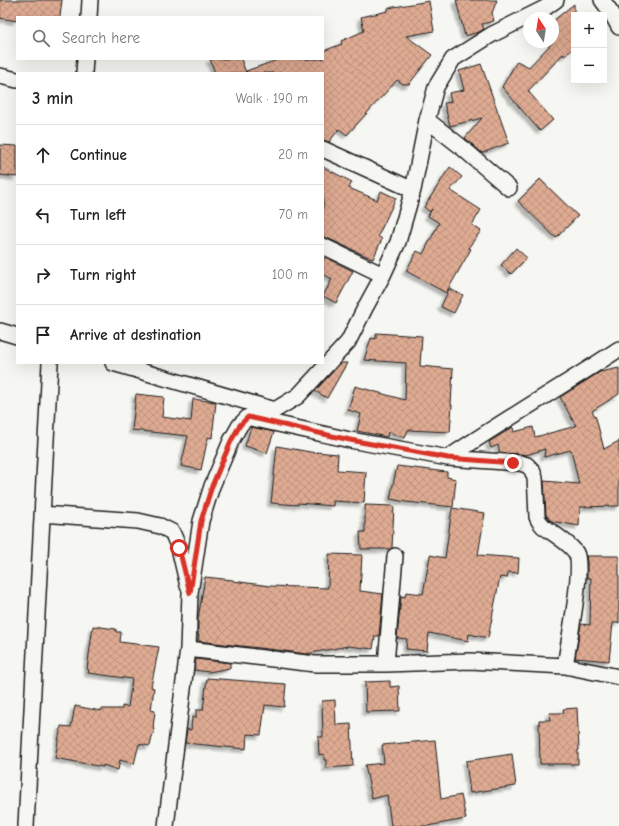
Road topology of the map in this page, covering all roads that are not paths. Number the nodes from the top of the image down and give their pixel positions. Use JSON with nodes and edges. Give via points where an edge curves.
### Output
{"nodes":[{"id":1,"x":90,"y":0,"type":"edge"},
{"id":2,"x":556,"y":0,"type":"edge"},
{"id":3,"x":602,"y":0,"type":"edge"},
{"id":4,"x":89,"y":16,"type":"edge"},
{"id":5,"x":619,"y":27,"type":"edge"},
{"id":6,"x":85,"y":60,"type":"edge"},
{"id":7,"x":84,"y":72,"type":"edge"},
{"id":8,"x":0,"y":76,"type":"edge"},
{"id":9,"x":16,"y":80,"type":"edge"},
{"id":10,"x":427,"y":120,"type":"junction"},
{"id":11,"x":324,"y":149,"type":"edge"},
{"id":12,"x":509,"y":188,"type":"dead end"},
{"id":13,"x":413,"y":190,"type":"junction"},
{"id":14,"x":324,"y":246,"type":"edge"},
{"id":15,"x":382,"y":275,"type":"junction"},
{"id":16,"x":0,"y":331,"type":"edge"},
{"id":17,"x":16,"y":336,"type":"edge"},
{"id":18,"x":619,"y":348,"type":"edge"},
{"id":19,"x":50,"y":364,"type":"edge"},
{"id":20,"x":115,"y":364,"type":"edge"},
{"id":21,"x":275,"y":410,"type":"junction"},
{"id":22,"x":248,"y":417,"type":"junction"},
{"id":23,"x":448,"y":458,"type":"junction"},
{"id":24,"x":42,"y":514,"type":"junction"},
{"id":25,"x":395,"y":556,"type":"dead end"},
{"id":26,"x":190,"y":593,"type":"junction"},
{"id":27,"x":188,"y":649,"type":"junction"},
{"id":28,"x":386,"y":664,"type":"junction"},
{"id":29,"x":565,"y":666,"type":"junction"},
{"id":30,"x":619,"y":677,"type":"edge"},
{"id":31,"x":26,"y":826,"type":"edge"},
{"id":32,"x":166,"y":826,"type":"edge"}],
"edges":[{"from":1,"to":4,"type":"street"},
{"from":2,"to":10,"type":"street","via":[[453,59],[436,88]]},
{"from":3,"to":5,"type":"street"},
{"from":6,"to":7,"type":"street"},
{"from":8,"to":9,"type":"street"},
{"from":10,"to":12,"type":"street"},
{"from":10,"to":13,"type":"street"},
{"from":11,"to":13,"type":"street"},
{"from":13,"to":15,"type":"street","via":[[398,242]]},
{"from":14,"to":15,"type":"street"},
{"from":15,"to":21,"type":"street","via":[[348,342],[298,396]]},
{"from":16,"to":17,"type":"street"},
{"from":18,"to":23,"type":"street"},
{"from":19,"to":24,"type":"street"},
{"from":20,"to":21,"type":"street"},
{"from":21,"to":22,"type":"street"},
{"from":22,"to":23,"type":"street","via":[[350,440]]},
{"from":22,"to":26,"type":"street","via":[[231,441],[212,486],[201,521]]},
{"from":23,"to":29,"type":"street","via":[[520,463],[532,470],[539,521],[577,555],[576,600]]},
{"from":24,"to":26,"type":"street","via":[[138,521],[160,526],[172,532],[179,548]]},
{"from":24,"to":31,"type":"street"},
{"from":25,"to":28,"type":"street"},
{"from":26,"to":27,"type":"street"},
{"from":27,"to":28,"type":"street","via":[[315,664]]},
{"from":27,"to":32,"type":"street"},
{"from":28,"to":29,"type":"street","via":[[470,661]]},
{"from":29,"to":30,"type":"street"}]}
